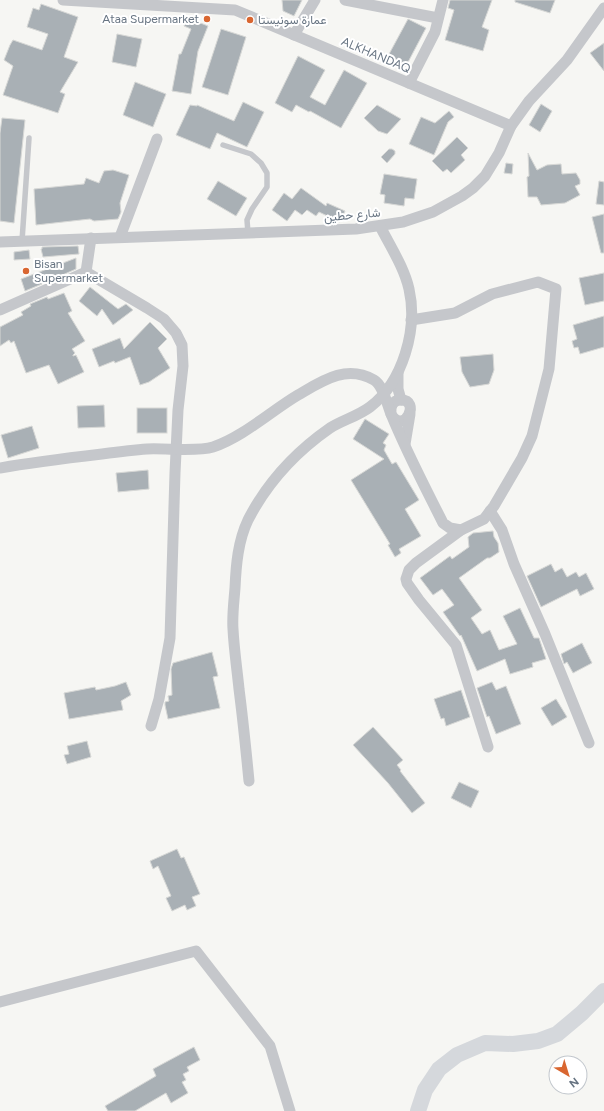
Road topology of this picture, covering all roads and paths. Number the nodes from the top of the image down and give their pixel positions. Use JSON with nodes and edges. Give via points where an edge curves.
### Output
{"nodes":[{"id":1,"x":63,"y":0,"type":"edge"},
{"id":2,"x":315,"y":0,"type":"edge"},
{"id":3,"x":345,"y":0,"type":"edge"},
{"id":4,"x":443,"y":0,"type":"edge"},
{"id":5,"x":234,"y":5,"type":"edge"},
{"id":6,"x":604,"y":8,"type":"edge"},
{"id":7,"x":438,"y":18,"type":"junction"},
{"id":8,"x":294,"y":34,"type":"junction"},
{"id":9,"x":409,"y":83,"type":"junction"},
{"id":10,"x":511,"y":126,"type":"junction"},
{"id":11,"x":29,"y":138,"type":"dead end"},
{"id":12,"x":157,"y":139,"type":"dead end"},
{"id":13,"x":223,"y":145,"type":"dead end"},
{"id":14,"x":380,"y":226,"type":"junction"},
{"id":15,"x":248,"y":233,"type":"junction"},
{"id":16,"x":120,"y":237,"type":"junction"},
{"id":17,"x":90,"y":238,"type":"junction"},
{"id":18,"x":22,"y":241,"type":"junction"},
{"id":19,"x":0,"y":242,"type":"edge"},
{"id":20,"x":86,"y":272,"type":"junction"},
{"id":21,"x":0,"y":310,"type":"edge"},
{"id":22,"x":412,"y":320,"type":"junction"},
{"id":23,"x":398,"y":371,"type":"junction"},
{"id":24,"x":384,"y":393,"type":"junction"},
{"id":25,"x":401,"y":400,"type":"junction"},
{"id":26,"x":369,"y":408,"type":"junction"},
{"id":27,"x":391,"y":414,"type":"junction"},
{"id":28,"x":410,"y":414,"type":"junction"},
{"id":29,"x":405,"y":444,"type":"junction"},
{"id":30,"x":176,"y":449,"type":"junction"},
{"id":31,"x":0,"y":468,"type":"edge"},
{"id":32,"x":490,"y":511,"type":"junction"},
{"id":33,"x":443,"y":523,"type":"junction"},
{"id":34,"x":461,"y":530,"type":"junction"},
{"id":35,"x":436,"y":548,"type":"junction"},
{"id":36,"x":151,"y":726,"type":"dead end"},
{"id":37,"x":589,"y":743,"type":"dead end"},
{"id":38,"x":488,"y":747,"type":"dead end"},
{"id":39,"x":249,"y":781,"type":"dead end"},
{"id":40,"x":604,"y":991,"type":"edge"},
{"id":41,"x":0,"y":1002,"type":"edge"},
{"id":42,"x":290,"y":1111,"type":"edge"},
{"id":43,"x":418,"y":1111,"type":"edge"}],
"edges":[{"from":1,"to":5,"type":"street","name":"ALKHANDAQ"},
{"from":2,"to":8,"type":"street"},
{"from":3,"to":7,"type":"street"},
{"from":4,"to":7,"type":"street"},
{"from":5,"to":8,"type":"street","name":"ALKHANDAQ"},
{"from":6,"to":10,"type":"street","name":"شارع حطين","via":[[566,60],[529,101]]},
{"from":7,"to":9,"type":"street","via":[[435,32]]},
{"from":8,"to":9,"type":"street","name":"ALKHANDAQ"},
{"from":9,"to":10,"type":"street","name":"ALKHANDAQ"},
{"from":10,"to":14,"type":"street","name":"شارع حطين","via":[[485,176],[467,192],[433,212],[403,222]]},
{"from":11,"to":18,"type":"lane"},
{"from":12,"to":16,"type":"street"},
{"from":13,"to":15,"type":"lane","via":[[251,154],[267,173],[267,187],[247,220]]},
{"from":14,"to":15,"type":"street","name":"شارع حطين"},
{"from":14,"to":22,"type":"street","via":[[409,288]]},
{"from":15,"to":16,"type":"street","name":"شارع حطين"},
{"from":16,"to":17,"type":"street","name":"شارع حطين"},
{"from":17,"to":18,"type":"street","name":"شارع حطين"},
{"from":17,"to":20,"type":"street"},
{"from":18,"to":19,"type":"street","name":"شارع حطين"},
{"from":20,"to":21,"type":"street"},
{"from":20,"to":30,"type":"street","via":[[164,319],[176,333],[182,345],[183,366]]},
{"from":22,"to":23,"type":"street","via":[[405,355]]},
{"from":22,"to":32,"type":"street","via":[[455,313],[492,294],[538,282],[556,289],[550,370],[532,436],[522,458]]},
{"from":23,"to":24,"type":"street"},
{"from":23,"to":25,"type":"street"},
{"from":24,"to":25,"type":"street","via":[[394,394]]},
{"from":24,"to":26,"type":"street"},
{"from":24,"to":27,"type":"street"},
{"from":24,"to":30,"type":"street","via":[[376,380],[366,376],[350,373],[334,375],[223,443],[211,448]]},
{"from":25,"to":27,"type":"street","via":[[392,404]]},
{"from":25,"to":28,"type":"street","via":[[409,404]]},
{"from":26,"to":27,"type":"street","via":[[378,406]]},
{"from":26,"to":39,"type":"street","via":[[331,428],[282,470],[248,520],[240,544],[236,567],[233,629]]},
{"from":27,"to":28,"type":"street","via":[[399,420],[406,419]]},
{"from":27,"to":29,"type":"street"},
{"from":28,"to":29,"type":"street"},
{"from":29,"to":33,"type":"street"},
{"from":30,"to":31,"type":"street","via":[[146,449]]},
{"from":30,"to":36,"type":"street","via":[[170,638],[159,699]]},
{"from":32,"to":34,"type":"street","via":[[484,519]]},
{"from":32,"to":37,"type":"street","via":[[502,530]]},
{"from":33,"to":34,"type":"street","via":[[450,528]]},
{"from":33,"to":35,"type":"street","via":[[445,532]]},
{"from":34,"to":35,"type":"street"},
{"from":35,"to":38,"type":"street","via":[[409,570],[407,583],[456,645]]},
{"from":40,"to":43,"type":"main road","via":[[557,1034],[538,1041],[513,1044],[484,1043],[457,1055],[439,1069],[425,1090]]},
{"from":41,"to":42,"type":"street","via":[[196,951],[270,1046]]}]}
